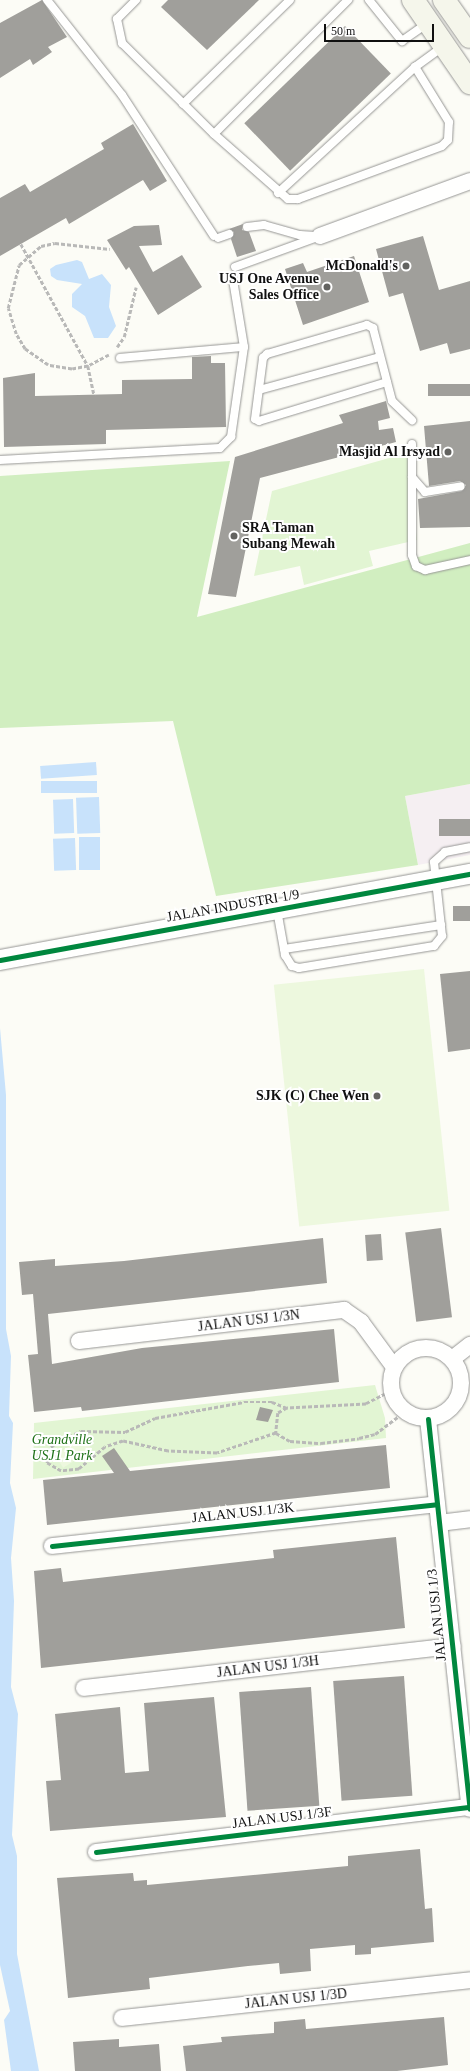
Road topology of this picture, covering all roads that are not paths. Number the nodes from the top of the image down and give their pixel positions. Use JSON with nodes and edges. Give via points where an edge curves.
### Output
{"nodes":[{"id":1,"x":47,"y":0,"type":"edge"},
{"id":2,"x":136,"y":0,"type":"edge"},
{"id":3,"x":290,"y":0,"type":"edge"},
{"id":4,"x":348,"y":0,"type":"edge"},
{"id":5,"x":369,"y":0,"type":"edge"},
{"id":6,"x":413,"y":0,"type":"edge"},
{"id":7,"x":444,"y":0,"type":"edge"},
{"id":8,"x":429,"y":22,"type":"junction"},
{"id":9,"x":465,"y":25,"type":"edge"},
{"id":10,"x":446,"y":45,"type":"junction"},
{"id":11,"x":415,"y":67,"type":"junction"},
{"id":12,"x":470,"y":83,"type":"edge"},
{"id":13,"x":183,"y":104,"type":"junction"},
{"id":14,"x":214,"y":134,"type":"junction"},
{"id":15,"x":470,"y":181,"type":"edge"},
{"id":16,"x":278,"y":193,"type":"junction"},
{"id":17,"x":247,"y":227,"type":"dead end"},
{"id":18,"x":229,"y":234,"type":"dead end"},
{"id":19,"x":320,"y":236,"type":"junction"},
{"id":20,"x":235,"y":267,"type":"dead end"},
{"id":21,"x":233,"y":280,"type":"dead end"},
{"id":22,"x":244,"y":347,"type":"junction"},
{"id":23,"x":380,"y":357,"type":"junction"},
{"id":24,"x":120,"y":358,"type":"dead end"},
{"id":25,"x":387,"y":382,"type":"junction"},
{"id":26,"x":259,"y":390,"type":"junction"},
{"id":27,"x":412,"y":420,"type":"dead end"},
{"id":28,"x":412,"y":444,"type":"dead end"},
{"id":29,"x":0,"y":460,"type":"edge"},
{"id":30,"x":412,"y":476,"type":"junction"},
{"id":31,"x":460,"y":486,"type":"dead end"},
{"id":32,"x":470,"y":560,"type":"edge"},
{"id":33,"x":470,"y":847,"type":"edge"},
{"id":34,"x":470,"y":874,"type":"edge"},
{"id":35,"x":436,"y":880,"type":"junction"},
{"id":36,"x":277,"y":910,"type":"junction"},
{"id":37,"x":441,"y":925,"type":"junction"},
{"id":38,"x":284,"y":949,"type":"junction"},
{"id":39,"x":0,"y":960,"type":"edge"},
{"id":40,"x":79,"y":1341,"type":"dead end"},
{"id":41,"x":470,"y":1345,"type":"edge"},
{"id":42,"x":452,"y":1358,"type":"junction"},
{"id":43,"x":394,"y":1367,"type":"junction"},
{"id":44,"x":466,"y":1375,"type":"edge"},
{"id":45,"x":428,"y":1419,"type":"junction"},
{"id":46,"x":437,"y":1504,"type":"junction"},
{"id":47,"x":470,"y":1519,"type":"edge"},
{"id":48,"x":439,"y":1523,"type":"junction"},
{"id":49,"x":52,"y":1546,"type":"dead end"},
{"id":50,"x":452,"y":1646,"type":"junction"},
{"id":51,"x":463,"y":1677,"type":"edge"},
{"id":52,"x":84,"y":1688,"type":"dead end"},
{"id":53,"x":470,"y":1808,"type":"edge"},
{"id":54,"x":96,"y":1852,"type":"dead end"},
{"id":55,"x":470,"y":1980,"type":"edge"},
{"id":56,"x":122,"y":2018,"type":"dead end"}],
"edges":[{"from":1,"to":18,"type":"lane","via":[[122,95],[216,237]]},
{"from":2,"to":13,"type":"lane","via":[[117,19],[122,43]]},
{"from":3,"to":13,"type":"lane"},
{"from":4,"to":14,"type":"lane"},
{"from":5,"to":8,"type":"lane","via":[[402,41]]},
{"from":6,"to":8,"type":"main road"},
{"from":7,"to":9,"type":"main road"},
{"from":8,"to":10,"type":"main road"},
{"from":10,"to":11,"type":"lane"},
{"from":10,"to":12,"type":"main road"},
{"from":11,"to":16,"type":"lane"},
{"from":11,"to":16,"type":"lane","via":[[449,122],[448,140],[442,146],[298,199],[288,199]]},
{"from":13,"to":14,"type":"lane"},
{"from":14,"to":16,"type":"lane"},
{"from":15,"to":19,"type":"street"},
{"from":17,"to":19,"type":"lane","via":[[264,225],[300,235]]},
{"from":19,"to":20,"type":"lane"},
{"from":21,"to":22,"type":"lane"},
{"from":22,"to":24,"type":"lane"},
{"from":22,"to":29,"type":"lane","via":[[231,437],[220,448]]},
{"from":23,"to":25,"type":"lane"},
{"from":23,"to":26,"type":"lane"},
{"from":23,"to":26,"type":"lane","via":[[373,328],[360,325],[267,354],[263,358]]},
{"from":25,"to":26,"type":"lane","via":[[259,421],[255,419]]},
{"from":25,"to":27,"type":"lane","via":[[392,401]]},
{"from":28,"to":30,"type":"lane"},
{"from":30,"to":31,"type":"lane","via":[[425,492]]},
{"from":30,"to":32,"type":"lane","via":[[412,555],[416,566],[425,570]]},
{"from":33,"to":35,"type":"lane","via":[[438,856],[434,862]]},
{"from":34,"to":35,"type":"street","name":"JALAN INDUSTRI 1/9"},
{"from":35,"to":36,"type":"street","name":"JALAN INDUSTRI 1/9"},
{"from":35,"to":37,"type":"lane"},
{"from":36,"to":38,"type":"lane"},
{"from":36,"to":39,"type":"street","name":"JALAN INDUSTRI 1/9"},
{"from":37,"to":38,"type":"lane"},
{"from":37,"to":38,"type":"lane","via":[[442,936],[434,946],[299,968],[288,962]]},
{"from":40,"to":43,"type":"street","name":"JALAN USJ 1/3N","via":[[344,1310],[360,1322]]},
{"from":41,"to":42,"type":"street"},
{"from":42,"to":43,"type":"street","via":[[428,1348],[403,1356]]},
{"from":42,"to":44,"type":"street"},
{"from":43,"to":45,"type":"street","via":[[391,1391],[404,1412]]},
{"from":44,"to":45,"type":"street","via":[[450,1410]]},
{"from":45,"to":46,"type":"street","name":"JALAN USJ 1/3"},
{"from":46,"to":48,"type":"street","name":"JALAN USJ 1/3"},
{"from":46,"to":49,"type":"street","name":"JALAN USJ 1/3K"},
{"from":47,"to":48,"type":"street"},
{"from":48,"to":50,"type":"street","name":"JALAN USJ 1/3"},
{"from":50,"to":51,"type":"street","name":"JALAN USJ 1/3"},
{"from":50,"to":52,"type":"street","name":"JALAN USJ 1/3H"},
{"from":51,"to":53,"type":"street","name":"JALAN USJ 1/3"},
{"from":53,"to":54,"type":"street","name":"JALAN USJ 1/3F"},
{"from":55,"to":56,"type":"street","name":"JALAN USJ 1/3D"}]}
